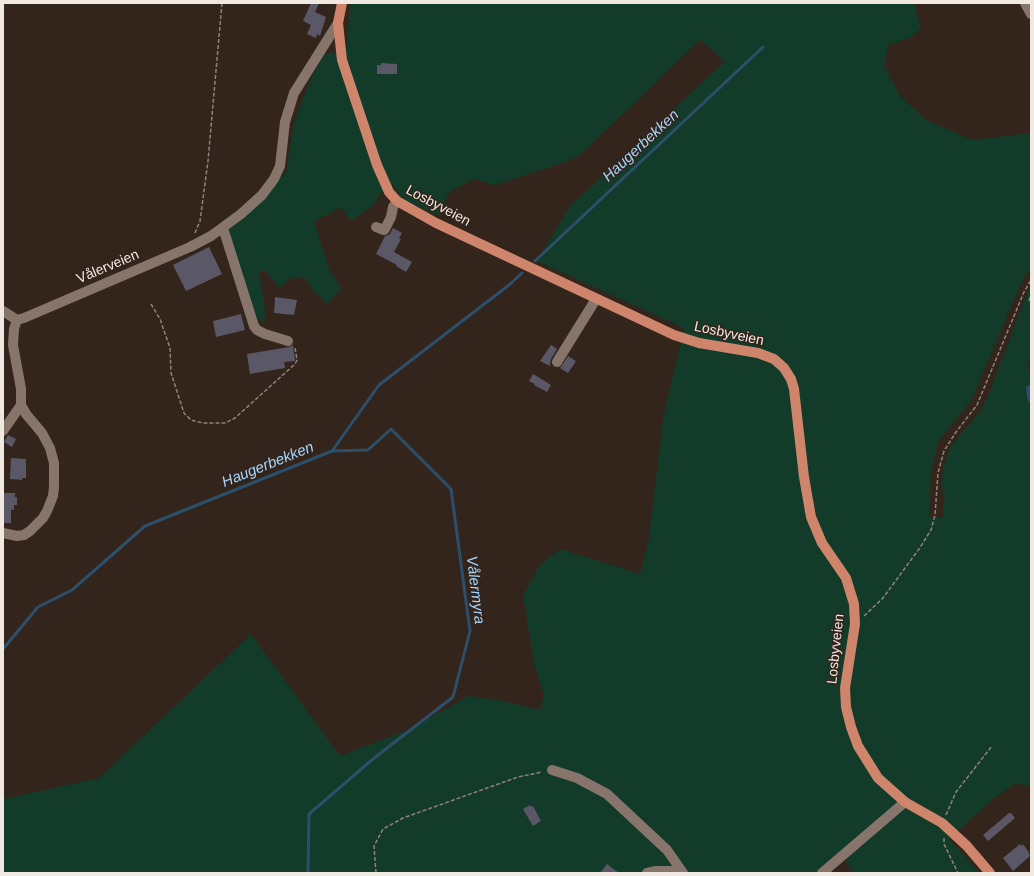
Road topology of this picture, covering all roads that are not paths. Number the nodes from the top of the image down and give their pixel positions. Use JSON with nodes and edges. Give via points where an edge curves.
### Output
{"nodes":[{"id":1,"x":342,"y":3,"type":"edge"},
{"id":2,"x":1025,"y":3,"type":"edge"},
{"id":3,"x":1031,"y":14,"type":"edge"},
{"id":4,"x":338,"y":23,"type":"junction"},
{"id":5,"x":397,"y":202,"type":"junction"},
{"id":6,"x":223,"y":228,"type":"junction"},
{"id":7,"x":376,"y":228,"type":"dead end"},
{"id":8,"x":596,"y":299,"type":"junction"},
{"id":9,"x":3,"y":311,"type":"edge"},
{"id":10,"x":17,"y":320,"type":"junction"},
{"id":11,"x":288,"y":341,"type":"road end"},
{"id":12,"x":557,"y":362,"type":"dead end"},
{"id":13,"x":21,"y":405,"type":"junction"},
{"id":14,"x":3,"y":431,"type":"edge"},
{"id":15,"x":3,"y":533,"type":"edge"},
{"id":16,"x":552,"y":770,"type":"road end"},
{"id":17,"x":905,"y":802,"type":"junction"},
{"id":18,"x":647,"y":873,"type":"edge"},
{"id":19,"x":682,"y":873,"type":"edge"},
{"id":20,"x":822,"y":873,"type":"edge"},
{"id":21,"x":989,"y":873,"type":"edge"}],
"edges":[{"from":1,"to":4,"type":"main road","name":"Losbyveien"},
{"from":2,"to":3,"type":"street"},
{"from":4,"to":5,"type":"main road","name":"Losbyveien","via":[[344,68],[379,171]]},
{"from":4,"to":6,"type":"street","name":"Vålerveien","via":[[292,97],[285,122],[280,166],[274,179],[262,195]]},
{"from":5,"to":7,"type":"street","via":[[386,229]]},
{"from":5,"to":8,"type":"main road","name":"Losbyveien"},
{"from":6,"to":10,"type":"street","name":"Vålerveien","via":[[190,247]]},
{"from":6,"to":11,"type":"street","via":[[254,326],[265,334]]},
{"from":8,"to":12,"type":"street"},
{"from":8,"to":17,"type":"main road","name":"Losbyveien","via":[[674,335],[699,343],[758,353],[774,359],[791,379],[811,517],[822,543],[846,578],[854,604],[855,624],[845,688],[851,727],[858,746],[878,778]]},
{"from":9,"to":10,"type":"street"},
{"from":10,"to":13,"type":"street","via":[[13,345],[21,389]]},
{"from":13,"to":14,"type":"street"},
{"from":13,"to":15,"type":"street","via":[[50,448],[54,463],[53,496],[43,518],[30,531],[17,536]]},
{"from":16,"to":19,"type":"street","via":[[577,778],[607,794],[667,850]]},
{"from":17,"to":20,"type":"street"},
{"from":17,"to":21,"type":"main road","name":"Losbyveien","via":[[942,823],[967,846]]},
{"from":18,"to":19,"type":"street"}]}
